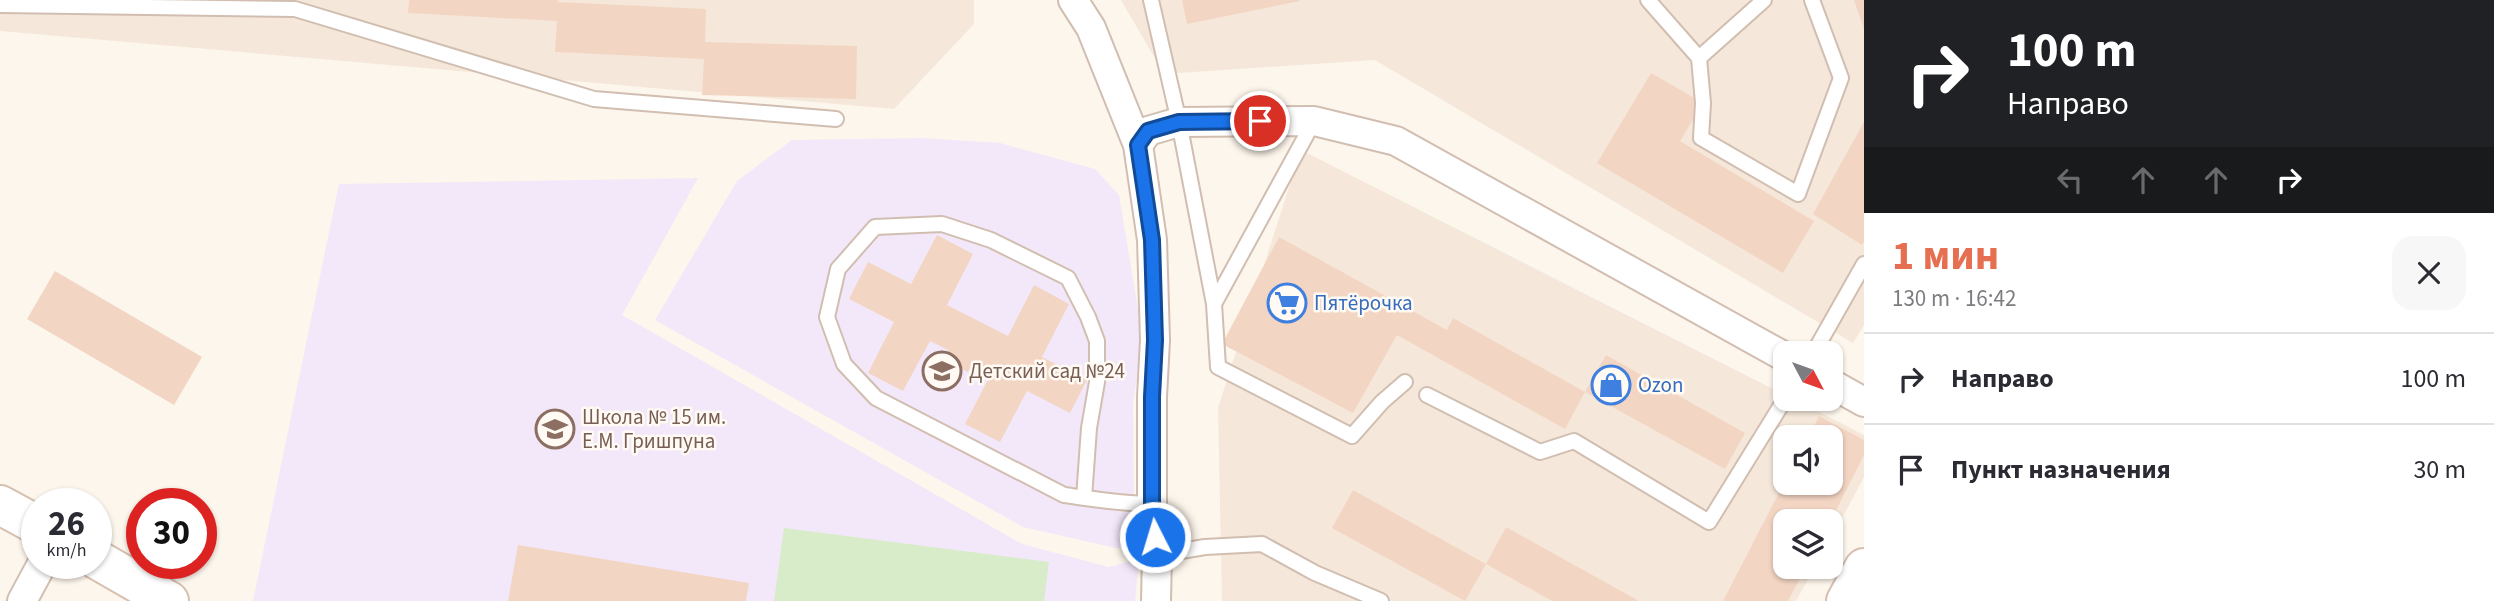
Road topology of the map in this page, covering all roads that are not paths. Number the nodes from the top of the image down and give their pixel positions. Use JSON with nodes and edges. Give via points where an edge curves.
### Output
{"nodes":[{"id":1,"x":1073,"y":0,"type":"edge"},
{"id":2,"x":1151,"y":0,"type":"edge"},
{"id":3,"x":1648,"y":0,"type":"edge"},
{"id":4,"x":1765,"y":0,"type":"edge"},
{"id":5,"x":1812,"y":0,"type":"edge"},
{"id":6,"x":0,"y":5,"type":"edge"},
{"id":7,"x":1699,"y":58,"type":"junction"},
{"id":8,"x":836,"y":119,"type":"dead end"},
{"id":9,"x":1314,"y":121,"type":"junction"},
{"id":10,"x":1179,"y":122,"type":"junction"},
{"id":11,"x":1138,"y":145,"type":"junction"},
{"id":12,"x":1864,"y":264,"type":"edge"},
{"id":13,"x":1214,"y":304,"type":"junction"},
{"id":14,"x":1820,"y":341,"type":"edge"},
{"id":15,"x":1773,"y":350,"type":"edge"},
{"id":16,"x":1405,"y":382,"type":"dead end"},
{"id":17,"x":1843,"y":390,"type":"edge"},
{"id":18,"x":1427,"y":395,"type":"dead end"},
{"id":19,"x":1864,"y":402,"type":"edge"},
{"id":20,"x":1778,"y":411,"type":"edge"},
{"id":21,"x":1084,"y":498,"type":"junction"},
{"id":22,"x":1152,"y":503,"type":"junction"},
{"id":23,"x":0,"y":505,"type":"edge"},
{"id":24,"x":21,"y":516,"type":"edge"},
{"id":25,"x":1157,"y":555,"type":"junction"},
{"id":26,"x":112,"y":568,"type":"edge"},
{"id":27,"x":1864,"y":568,"type":"edge"},
{"id":28,"x":33,"y":579,"type":"edge"},
{"id":29,"x":22,"y":601,"type":"edge"},
{"id":30,"x":169,"y":601,"type":"edge"},
{"id":31,"x":1156,"y":601,"type":"edge"},
{"id":32,"x":1381,"y":601,"type":"edge"},
{"id":33,"x":1846,"y":601,"type":"edge"}],
"edges":[{"from":1,"to":11,"type":"street","via":[[1091,27]]},
{"from":2,"to":10,"type":"lane"},
{"from":3,"to":7,"type":"lane"},
{"from":4,"to":7,"type":"lane"},
{"from":5,"to":7,"type":"lane","via":[[1841,78],[1798,194],[1701,138]]},
{"from":6,"to":8,"type":"lane","via":[[295,9],[594,99]]},
{"from":9,"to":10,"type":"street"},
{"from":9,"to":13,"type":"lane"},
{"from":9,"to":15,"type":"street","via":[[1396,141]]},
{"from":10,"to":11,"type":"street","via":[[1148,131]]},
{"from":10,"to":13,"type":"lane"},
{"from":11,"to":22,"type":"street","via":[[1152,252]]},
{"from":12,"to":14,"type":"lane"},
{"from":13,"to":16,"type":"lane","via":[[1218,367],[1352,436]]},
{"from":17,"to":19,"type":"street"},
{"from":18,"to":20,"type":"lane","via":[[1540,452],[1574,441],[1709,522]]},
{"from":21,"to":21,"type":"lane","via":[[1064,495],[876,398],[844,364],[827,317],[838,269],[875,227],[943,224],[991,240],[1068,278],[1097,341]]},
{"from":21,"to":22,"type":"lane"},
{"from":22,"to":25,"type":"street"},
{"from":23,"to":24,"type":"street"},
{"from":25,"to":31,"type":"street"},
{"from":25,"to":32,"type":"lane","via":[[1262,544]]},
{"from":26,"to":30,"type":"street"},
{"from":27,"to":33,"type":"street"},
{"from":28,"to":29,"type":"street"}]}
